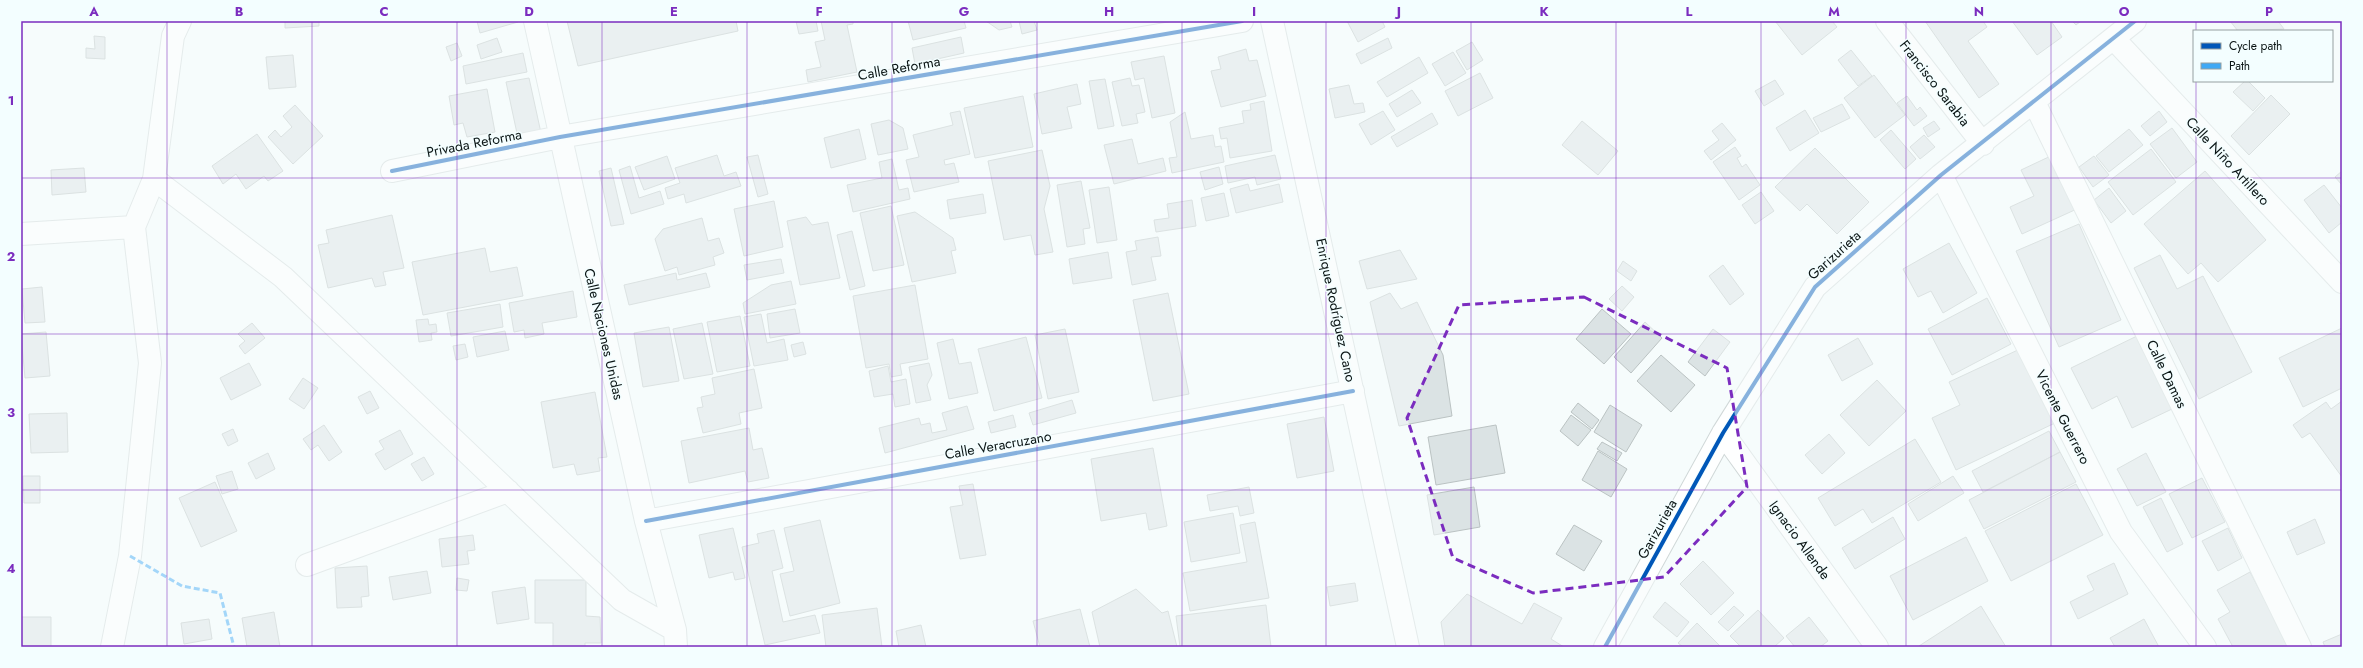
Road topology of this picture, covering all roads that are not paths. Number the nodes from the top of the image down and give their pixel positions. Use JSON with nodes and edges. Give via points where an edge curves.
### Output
{"nodes":[{"id":1,"x":180,"y":21,"type":"edge"},
{"id":2,"x":535,"y":21,"type":"edge"},
{"id":3,"x":1242,"y":21,"type":"edge"},
{"id":4,"x":1272,"y":21,"type":"edge"},
{"id":5,"x":1887,"y":21,"type":"edge"},
{"id":6,"x":2135,"y":21,"type":"edge"},
{"id":7,"x":2114,"y":39,"type":"junction"},
{"id":8,"x":2034,"y":102,"type":"junction"},
{"id":9,"x":560,"y":137,"type":"junction"},
{"id":10,"x":1983,"y":144,"type":"junction"},
{"id":11,"x":392,"y":171,"type":"dead end"},
{"id":12,"x":1941,"y":175,"type":"junction"},
{"id":13,"x":154,"y":179,"type":"junction"},
{"id":14,"x":134,"y":227,"type":"junction"},
{"id":15,"x":21,"y":234,"type":"edge"},
{"id":16,"x":2342,"y":282,"type":"edge"},
{"id":17,"x":1353,"y":391,"type":"junction"},
{"id":18,"x":1723,"y":433,"type":"junction"},
{"id":19,"x":508,"y":491,"type":"junction"},
{"id":20,"x":646,"y":521,"type":"junction"},
{"id":21,"x":307,"y":565,"type":"dead end"},
{"id":22,"x":675,"y":638,"type":"edge"},
{"id":23,"x":112,"y":647,"type":"edge"},
{"id":24,"x":1408,"y":647,"type":"edge"},
{"id":25,"x":1605,"y":647,"type":"edge"},
{"id":26,"x":1877,"y":647,"type":"edge"},
{"id":27,"x":2206,"y":647,"type":"edge"},
{"id":28,"x":2300,"y":647,"type":"edge"}],
"edges":[{"from":1,"to":13,"type":"street","via":[[173,36]]},
{"from":2,"to":9,"type":"street","name":"Calle Naciones Unidas"},
{"from":3,"to":9,"type":"street","name":"Calle Reforma"},
{"from":4,"to":17,"type":"street","name":"Enrique Rodríguez Cano"},
{"from":5,"to":10,"type":"street","name":"Francisco Sarabia"},
{"from":6,"to":7,"type":"street","name":"Garizurieta"},
{"from":7,"to":8,"type":"street","name":"Garizurieta"},
{"from":7,"to":16,"type":"street","name":"Calle Niño Artillero"},
{"from":8,"to":10,"type":"street","name":"Garizurieta"},
{"from":8,"to":28,"type":"street","name":"Calle Damas"},
{"from":9,"to":11,"type":"street","name":"Privada Reforma"},
{"from":9,"to":20,"type":"street","name":"Calle Naciones Unidas"},
{"from":10,"to":12,"type":"street","name":"Garizurieta"},
{"from":12,"to":18,"type":"street","name":"Garizurieta","via":[[1815,287]]},
{"from":12,"to":27,"type":"street","name":"Vicente Guerrero","via":[[2121,532]]},
{"from":13,"to":14,"type":"street"},
{"from":13,"to":19,"type":"street","via":[[283,277]]},
{"from":14,"to":15,"type":"street"},
{"from":14,"to":23,"type":"street","via":[[150,363],[130,556]]},
{"from":17,"to":20,"type":"street","name":"Calle Veracruzano"},
{"from":17,"to":24,"type":"street","name":"Enrique Rodríguez Cano"},
{"from":18,"to":25,"type":"street","name":"Garizurieta"},
{"from":18,"to":26,"type":"street","name":"Ignacio Allende"},
{"from":19,"to":21,"type":"street"},
{"from":19,"to":22,"type":"street","via":[[622,600]]},
{"from":20,"to":22,"type":"street","name":"Calle Naciones Unidas"}]}
